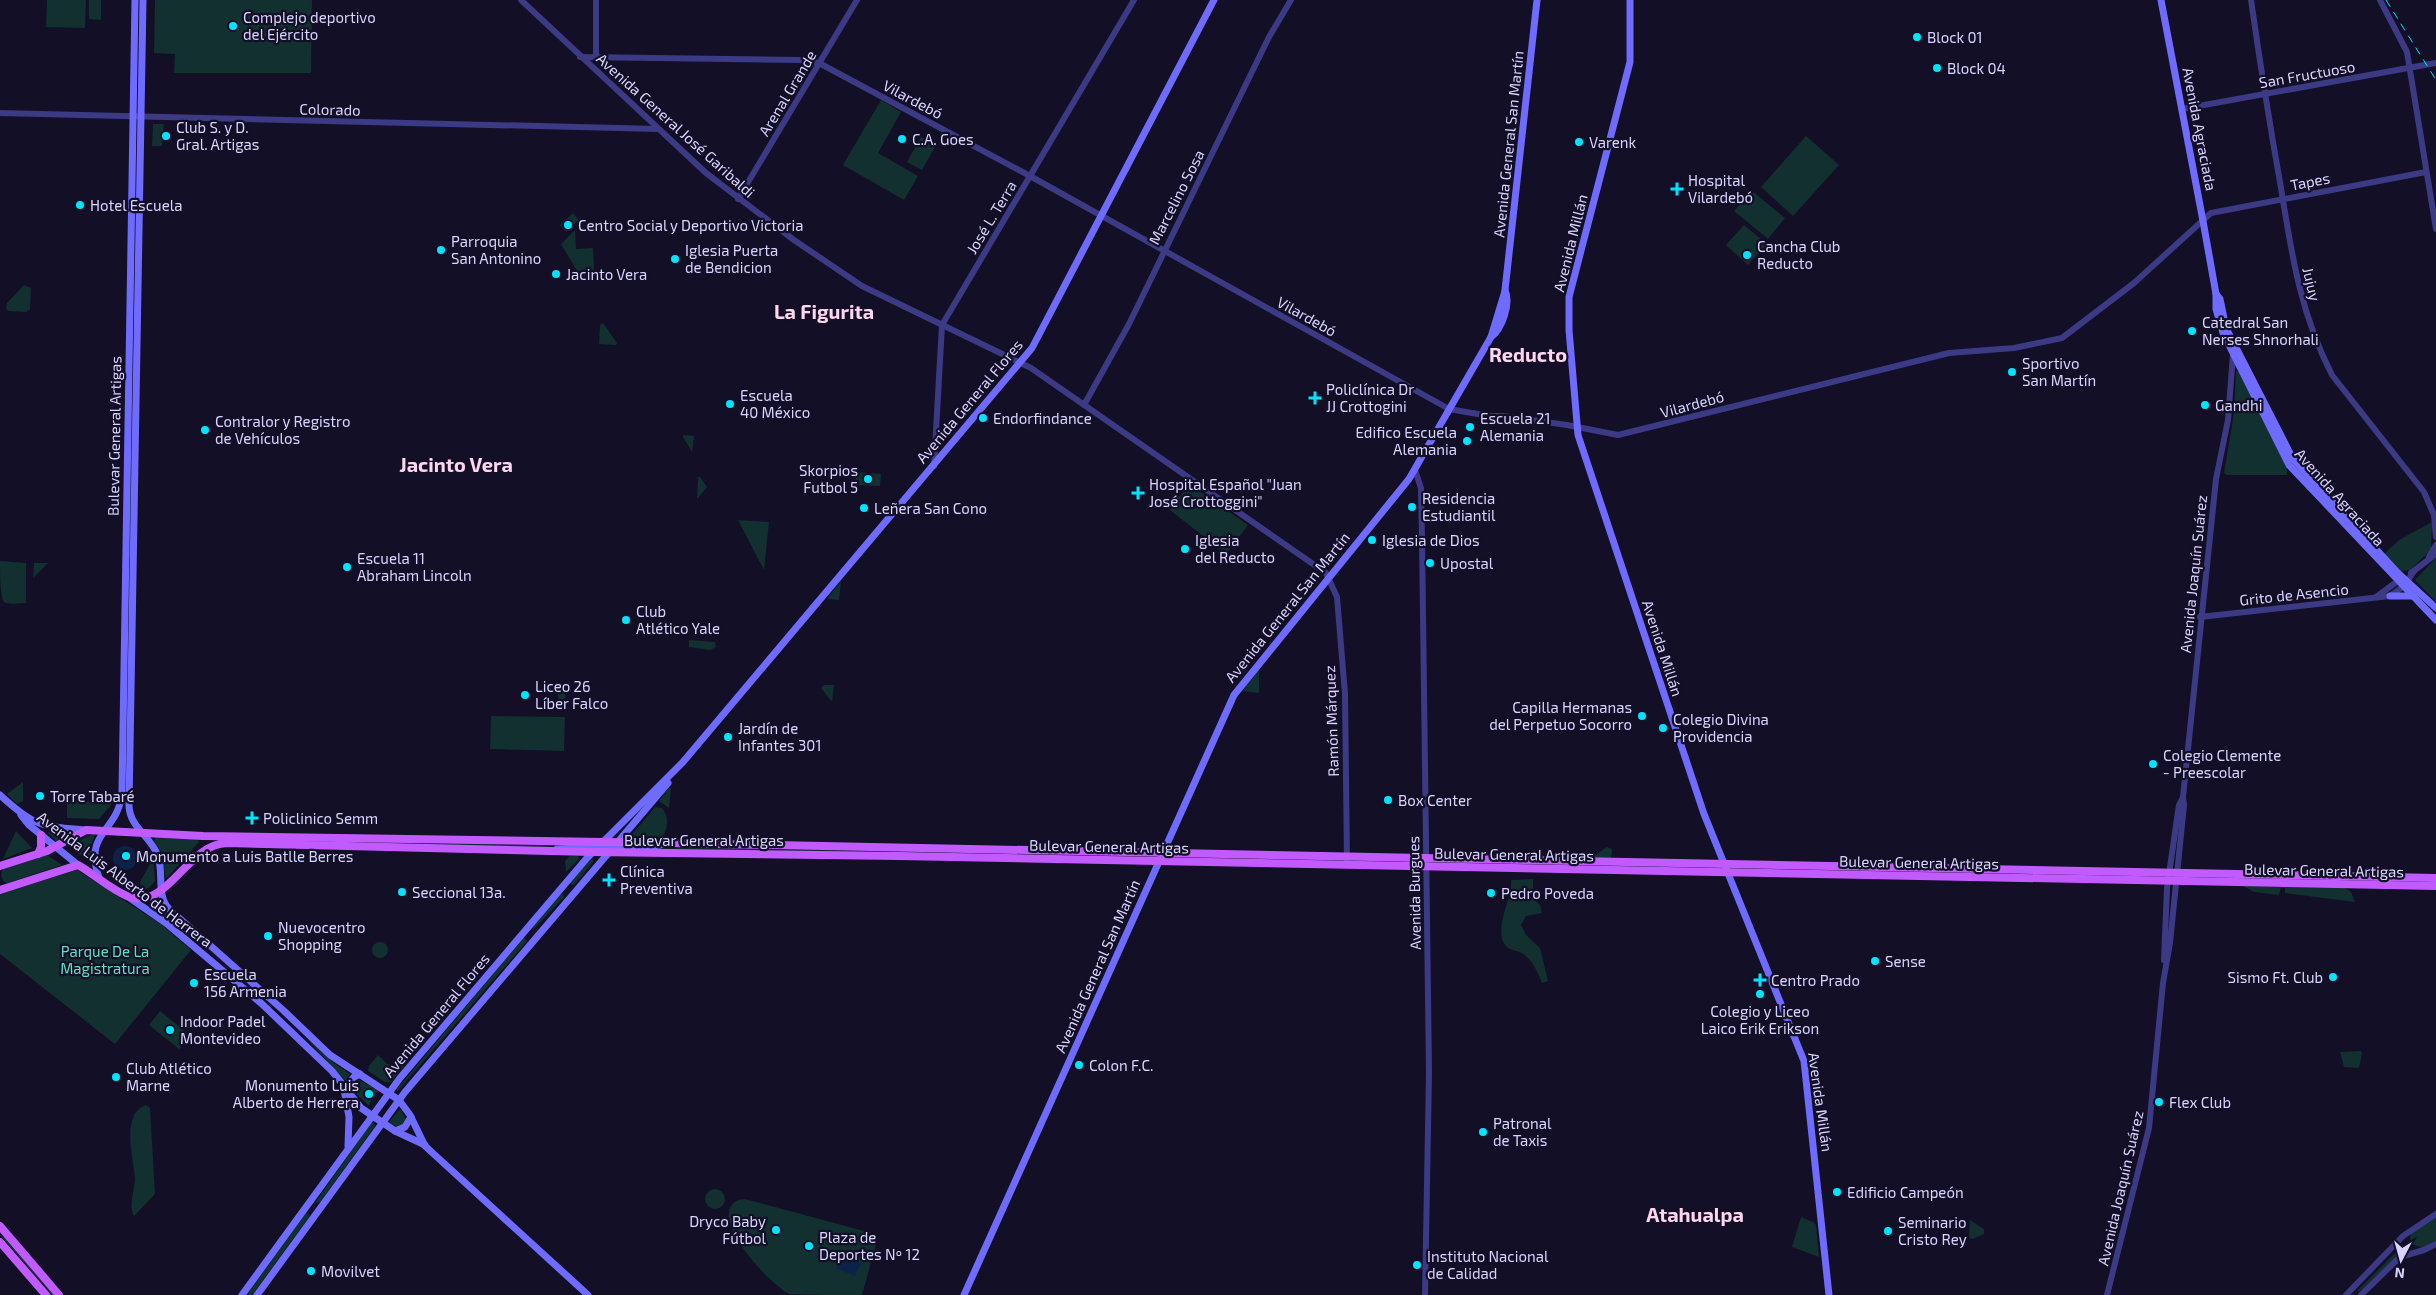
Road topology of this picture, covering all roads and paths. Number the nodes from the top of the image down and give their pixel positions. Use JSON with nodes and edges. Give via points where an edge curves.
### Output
{"nodes":[{"id":1,"x":135,"y":0,"type":"edge"},
{"id":2,"x":143,"y":0,"type":"edge"},
{"id":3,"x":521,"y":0,"type":"edge"},
{"id":4,"x":596,"y":0,"type":"edge"},
{"id":5,"x":857,"y":0,"type":"edge"},
{"id":6,"x":1134,"y":0,"type":"edge"},
{"id":7,"x":1214,"y":0,"type":"edge"},
{"id":8,"x":1291,"y":0,"type":"edge"},
{"id":9,"x":1537,"y":0,"type":"edge"},
{"id":10,"x":1630,"y":0,"type":"edge"},
{"id":11,"x":2161,"y":0,"type":"edge"},
{"id":12,"x":2251,"y":0,"type":"edge"},
{"id":13,"x":2380,"y":0,"type":"edge"},
{"id":14,"x":580,"y":57,"type":"junction"},
{"id":15,"x":596,"y":57,"type":"junction"},
{"id":16,"x":820,"y":63,"type":"junction"},
{"id":17,"x":2436,"y":63,"type":"edge"},
{"id":18,"x":2409,"y":68,"type":"junction"},
{"id":19,"x":2265,"y":94,"type":"junction"},
{"id":20,"x":2182,"y":109,"type":"junction"},
{"id":21,"x":0,"y":113,"type":"edge"},
{"id":22,"x":137,"y":116,"type":"junction"},
{"id":23,"x":658,"y":129,"type":"junction"},
{"id":24,"x":2426,"y":172,"type":"junction"},
{"id":25,"x":1030,"y":176,"type":"junction"},
{"id":26,"x":738,"y":199,"type":"junction"},
{"id":27,"x":2283,"y":199,"type":"junction"},
{"id":28,"x":1102,"y":216,"type":"junction"},
{"id":29,"x":2203,"y":221,"type":"junction"},
{"id":30,"x":2436,"y":229,"type":"edge"},
{"id":31,"x":1163,"y":251,"type":"junction"},
{"id":32,"x":2216,"y":294,"type":"junction"},
{"id":33,"x":942,"y":325,"type":"junction"},
{"id":34,"x":2055,"y":340,"type":"joint"},
{"id":35,"x":2233,"y":354,"type":"junction"},
{"id":36,"x":1021,"y":362,"type":"junction"},
{"id":37,"x":1084,"y":405,"type":"junction"},
{"id":38,"x":1449,"y":409,"type":"junction"},
{"id":39,"x":1577,"y":428,"type":"junction"},
{"id":40,"x":934,"y":466,"type":"junction"},
{"id":41,"x":1415,"y":470,"type":"junction"},
{"id":42,"x":1409,"y":479,"type":"junction"},
{"id":43,"x":1420,"y":492,"type":"junction"},
{"id":44,"x":2436,"y":537,"type":"edge"},
{"id":45,"x":2436,"y":545,"type":"edge"},
{"id":46,"x":2436,"y":554,"type":"edge"},
{"id":47,"x":2429,"y":558,"type":"junction"},
{"id":48,"x":1329,"y":578,"type":"junction"},
{"id":49,"x":2403,"y":581,"type":"junction"},
{"id":50,"x":2390,"y":596,"type":"junction"},
{"id":51,"x":2413,"y":596,"type":"junction"},
{"id":52,"x":2375,"y":598,"type":"junction"},
{"id":53,"x":2436,"y":608,"type":"edge"},
{"id":54,"x":2200,"y":617,"type":"junction"},
{"id":55,"x":2436,"y":620,"type":"edge"},
{"id":56,"x":675,"y":772,"type":"junction"},
{"id":57,"x":0,"y":795,"type":"edge"},
{"id":58,"x":21,"y":815,"type":"junction"},
{"id":59,"x":86,"y":830,"type":"junction"},
{"id":60,"x":106,"y":830,"type":"junction"},
{"id":61,"x":145,"y":834,"type":"junction"},
{"id":62,"x":40,"y":835,"type":"junction"},
{"id":63,"x":55,"y":846,"type":"junction"},
{"id":64,"x":597,"y":847,"type":"junction"},
{"id":65,"x":613,"y":847,"type":"junction"},
{"id":66,"x":38,"y":854,"type":"junction"},
{"id":67,"x":1160,"y":857,"type":"junction"},
{"id":68,"x":1347,"y":861,"type":"junction"},
{"id":69,"x":1426,"y":863,"type":"junction"},
{"id":70,"x":1724,"y":864,"type":"junction"},
{"id":71,"x":78,"y":865,"type":"junction"},
{"id":72,"x":0,"y":866,"type":"edge"},
{"id":73,"x":1727,"y":872,"type":"junction"},
{"id":74,"x":2172,"y":877,"type":"junction"},
{"id":75,"x":99,"y":878,"type":"junction"},
{"id":76,"x":2436,"y":878,"type":"edge"},
{"id":77,"x":2436,"y":886,"type":"edge"},
{"id":78,"x":0,"y":890,"type":"edge"},
{"id":79,"x":161,"y":890,"type":"junction"},
{"id":80,"x":124,"y":895,"type":"junction"},
{"id":81,"x":360,"y":1074,"type":"junction"},
{"id":82,"x":344,"y":1089,"type":"junction"},
{"id":83,"x":389,"y":1092,"type":"junction"},
{"id":84,"x":399,"y":1100,"type":"junction"},
{"id":85,"x":372,"y":1115,"type":"junction"},
{"id":86,"x":411,"y":1117,"type":"junction"},
{"id":87,"x":382,"y":1122,"type":"junction"},
{"id":88,"x":395,"y":1131,"type":"junction"},
{"id":89,"x":425,"y":1146,"type":"junction"},
{"id":90,"x":348,"y":1149,"type":"junction"},
{"id":91,"x":2436,"y":1214,"type":"edge"},
{"id":92,"x":0,"y":1226,"type":"edge"},
{"id":93,"x":0,"y":1242,"type":"edge"},
{"id":94,"x":2436,"y":1244,"type":"edge"},
{"id":95,"x":46,"y":1295,"type":"edge"},
{"id":96,"x":60,"y":1295,"type":"edge"},
{"id":97,"x":242,"y":1295,"type":"edge"},
{"id":98,"x":257,"y":1295,"type":"edge"},
{"id":99,"x":588,"y":1295,"type":"edge"},
{"id":100,"x":964,"y":1295,"type":"edge"},
{"id":101,"x":1426,"y":1295,"type":"edge"},
{"id":102,"x":1829,"y":1295,"type":"edge"},
{"id":103,"x":2107,"y":1295,"type":"edge"},
{"id":104,"x":2346,"y":1295,"type":"edge"},
{"id":105,"x":2361,"y":1295,"type":"edge"}],
"edges":[{"from":1,"to":22,"type":"main road","name":"Bulevar General Artigas"},
{"from":2,"to":22,"type":"main road","name":"Bulevar General Artigas"},
{"from":3,"to":14,"type":"street","name":"Avenida General José Garibaldi"},
{"from":4,"to":15,"type":"street"},
{"from":5,"to":16,"type":"street","name":"Arenal Grande"},
{"from":6,"to":25,"type":"street","name":"José L. Terra"},
{"from":7,"to":28,"type":"main road","name":"Avenida General Flores"},
{"from":8,"to":31,"type":"street","name":"Marcelino Sosa","via":[[1269,37]]},
{"from":9,"to":38,"type":"main road","name":"Avenida General San Martín","via":[[1504,316]]},
{"from":10,"to":39,"type":"main road","name":"Avenida Millán","via":[[1630,62],[1569,297]]},
{"from":11,"to":20,"type":"main road","name":"Avenida Agraciada"},
{"from":12,"to":19,"type":"street","name":"Jujuy"},
{"from":13,"to":18,"type":"street","via":[[2404,46]]},
{"from":14,"to":15,"type":"street","name":"Vilardebó"},
{"from":14,"to":23,"type":"street","name":"Avenida General José Garibaldi"},
{"from":15,"to":16,"type":"street","name":"Vilardebó"},
{"from":16,"to":25,"type":"street","name":"Vilardebó"},
{"from":16,"to":26,"type":"street","name":"Arenal Grande"},
{"from":17,"to":18,"type":"street","name":"San Fructuoso"},
{"from":18,"to":19,"type":"street","name":"San Fructuoso"},
{"from":18,"to":24,"type":"street"},
{"from":19,"to":20,"type":"street","name":"San Fructuoso"},
{"from":19,"to":27,"type":"street","name":"Jujuy"},
{"from":20,"to":29,"type":"main road","name":"Avenida Agraciada"},
{"from":21,"to":22,"type":"street","name":"Colorado"},
{"from":22,"to":23,"type":"street","name":"Colorado"},
{"from":22,"to":60,"type":"main road","name":"Bulevar General Artigas","via":[[122,791],[119,810]]},
{"from":22,"to":61,"type":"main road","name":"Bulevar General Artigas","via":[[129,806],[134,824]]},
{"from":23,"to":26,"type":"street","name":"Avenida General José Garibaldi"},
{"from":24,"to":27,"type":"street","name":"Tapes"},
{"from":24,"to":30,"type":"street"},
{"from":25,"to":28,"type":"street","name":"Vilardebó"},
{"from":25,"to":33,"type":"street","name":"José L. Terra"},
{"from":26,"to":33,"type":"street","name":"Avenida General José Garibaldi","via":[[862,286]]},
{"from":27,"to":29,"type":"street","name":"Tapes","via":[[2211,213]]},
{"from":27,"to":44,"type":"street","name":"Jujuy","via":[[2299,290],[2321,354],[2332,375],[2424,492],[2434,515]]},
{"from":28,"to":31,"type":"street","name":"Vilardebó"},
{"from":28,"to":36,"type":"main road","name":"Avenida General Flores","via":[[1036,342]]},
{"from":29,"to":32,"type":"main road","name":"Avenida Agraciada"},
{"from":29,"to":34,"type":"street","name":"Tapes","via":[[2134,284],[2069,334]]},
{"from":31,"to":37,"type":"street","name":"Marcelino Sosa","via":[[1129,324]]},
{"from":31,"to":38,"type":"street","name":"Vilardebó"},
{"from":32,"to":35,"type":"main road","name":"Avenida Agraciada","via":[[2219,324]]},
{"from":32,"to":49,"type":"main road","name":"Avenida Agraciada","via":[[2226,328],[2293,459]]},
{"from":33,"to":36,"type":"street","name":"Avenida General José Garibaldi"},
{"from":33,"to":40,"type":"street","name":"José L. Terra"},
{"from":34,"to":39,"type":"street","name":"Vilardebó","via":[[2014,348],[1949,354],[1624,435]]},
{"from":35,"to":49,"type":"main road","name":"Avenida Agraciada","via":[[2289,465]]},
{"from":35,"to":54,"type":"street","name":"Avenida Joaquín Suárez","via":[[2228,420],[2216,479]]},
{"from":36,"to":37,"type":"street","name":"Avenida General José Garibaldi"},
{"from":36,"to":40,"type":"main road","name":"Avenida General Flores"},
{"from":37,"to":48,"type":"street","name":"Avenida General José Garibaldi"},
{"from":38,"to":39,"type":"street","name":"Vilardebó"},
{"from":38,"to":41,"type":"main road","name":"Avenida General San Martín"},
{"from":39,"to":70,"type":"main road","name":"Avenida Millán","via":[[1698,796]]},
{"from":40,"to":56,"type":"main road","name":"Avenida General Flores"},
{"from":41,"to":42,"type":"main road","name":"Avenida General San Martín"},
{"from":41,"to":43,"type":"street","name":"Avenida Burgues"},
{"from":42,"to":43,"type":"street"},
{"from":42,"to":48,"type":"main road","name":"Avenida General San Martín"},
{"from":43,"to":69,"type":"street","name":"Avenida Burgues"},
{"from":45,"to":47,"type":"street"},
{"from":46,"to":47,"type":"street"},
{"from":47,"to":49,"type":"street"},
{"from":48,"to":67,"type":"main road","name":"Avenida General San Martín","via":[[1234,695]]},
{"from":48,"to":68,"type":"street","name":"Ramón Márquez","via":[[1337,597],[1345,694]]},
{"from":49,"to":50,"type":"street"},
{"from":49,"to":51,"type":"main road","name":"Avenida Agraciada"},
{"from":49,"to":52,"type":"street"},
{"from":49,"to":53,"type":"main road","name":"Avenida Agraciada"},
{"from":50,"to":51,"type":"main road"},
{"from":50,"to":52,"type":"street","name":"Grito de Asencio"},
{"from":51,"to":55,"type":"main road","name":"Avenida Agraciada"},
{"from":52,"to":54,"type":"street","name":"Grito de Asencio"},
{"from":54,"to":74,"type":"street","name":"Avenida Joaquín Suárez"},
{"from":56,"to":64,"type":"main road","name":"Avenida General Flores"},
{"from":56,"to":65,"type":"main road","name":"Avenida General Flores"},
{"from":57,"to":58,"type":"main road","name":"Avenida Luis Alberto de Herrera"},
{"from":58,"to":59,"type":"main road","name":"Avenida Luis Alberto de Herrera","via":[[42,825]]},
{"from":58,"to":62,"type":"main road","name":"Avenida Luis Alberto de Herrera"},
{"from":59,"to":60,"type":"main road","name":"Avenida Luis Alberto de Herrera"},
{"from":59,"to":63,"type":"main road"},
{"from":60,"to":61,"type":"main road","name":"Bulevar General Artigas"},
{"from":60,"to":75,"type":"main road","via":[[94,849]]},
{"from":61,"to":64,"type":"main road","name":"Bulevar General Artigas"},
{"from":61,"to":79,"type":"main road","via":[[159,860]]},
{"from":62,"to":63,"type":"main road","name":"Avenida Luis Alberto de Herrera"},
{"from":62,"to":66,"type":"main road"},
{"from":63,"to":66,"type":"main road"},
{"from":63,"to":71,"type":"main road","name":"Avenida Luis Alberto de Herrera"},
{"from":64,"to":65,"type":"main road","name":"Bulevar General Artigas"},
{"from":64,"to":65,"type":"main road","name":"Bulevar General Artigas"},
{"from":64,"to":79,"type":"main road","name":"Bulevar General Artigas","via":[[552,852],[214,844],[202,851]]},
{"from":64,"to":83,"type":"main road","name":"Avenida General Flores"},
{"from":65,"to":67,"type":"main road","name":"Bulevar General Artigas"},
{"from":65,"to":67,"type":"main road","name":"Bulevar General Artigas","via":[[669,843]]},
{"from":65,"to":84,"type":"main road","name":"Avenida General Flores"},
{"from":66,"to":72,"type":"main road"},
{"from":67,"to":68,"type":"main road","name":"Bulevar General Artigas"},
{"from":67,"to":100,"type":"main road","name":"Avenida General San Martín"},
{"from":68,"to":69,"type":"main road","name":"Bulevar General Artigas"},
{"from":69,"to":70,"type":"main road","name":"Bulevar General Artigas"},
{"from":69,"to":73,"type":"main road","name":"Bulevar General Artigas"},
{"from":69,"to":101,"type":"street","name":"Avenida Burgues","via":[[1429,1073]]},
{"from":70,"to":73,"type":"main road","name":"Avenida Millán"},
{"from":70,"to":74,"type":"main road","name":"Bulevar General Artigas"},
{"from":71,"to":75,"type":"main road","name":"Avenida Luis Alberto de Herrera"},
{"from":71,"to":78,"type":"main road"},
{"from":73,"to":74,"type":"main road","name":"Bulevar General Artigas"},
{"from":73,"to":102,"type":"main road","name":"Avenida Millán","via":[[1804,1061]]},
{"from":74,"to":76,"type":"main road","name":"Bulevar General Artigas"},
{"from":74,"to":77,"type":"main road","name":"Bulevar General Artigas"},
{"from":74,"to":103,"type":"street","name":"Avenida Joaquín Suárez","via":[[2170,943],[2149,1128]]},
{"from":75,"to":80,"type":"main road","name":"Avenida Luis Alberto de Herrera"},
{"from":79,"to":80,"type":"main road","via":[[144,897]]},
{"from":79,"to":81,"type":"main road","name":"Avenida Luis Alberto de Herrera","via":[[168,910],[330,1055]]},
{"from":80,"to":82,"type":"main road","name":"Avenida Luis Alberto de Herrera","via":[[166,923],[262,1004],[332,1071]]},
{"from":81,"to":82,"type":"main road","via":[[354,1076]]},
{"from":81,"to":83,"type":"main road","name":"Avenida Luis Alberto de Herrera"},
{"from":82,"to":85,"type":"main road","name":"Avenida Luis Alberto de Herrera"},
{"from":82,"to":90,"type":"main road","name":"Avenida Luis Alberto de Herrera","via":[[349,1117]]},
{"from":83,"to":84,"type":"main road","name":"Avenida Luis Alberto de Herrera"},
{"from":83,"to":85,"type":"main road","name":"Avenida General Flores"},
{"from":84,"to":86,"type":"main road","name":"Avenida Luis Alberto de Herrera"},
{"from":84,"to":87,"type":"main road","name":"Avenida General Flores"},
{"from":85,"to":87,"type":"main road","name":"Avenida Luis Alberto de Herrera"},
{"from":85,"to":90,"type":"main road","name":"Avenida General Flores"},
{"from":86,"to":88,"type":"main road","via":[[405,1128]]},
{"from":86,"to":89,"type":"main road","name":"Avenida Luis Alberto de Herrera"},
{"from":87,"to":88,"type":"main road","name":"Avenida Luis Alberto de Herrera"},
{"from":87,"to":98,"type":"main road","name":"Avenida General Flores"},
{"from":88,"to":89,"type":"main road","name":"Avenida Luis Alberto de Herrera"},
{"from":89,"to":99,"type":"main road","name":"Avenida Luis Alberto de Herrera"},
{"from":90,"to":97,"type":"main road","name":"Avenida General Flores"},
{"from":91,"to":104,"type":"street","via":[[2403,1236]]},
{"from":92,"to":96,"type":"main road"},
{"from":93,"to":95,"type":"main road"},
{"from":94,"to":105,"type":"street","via":[[2400,1257]]}]}
